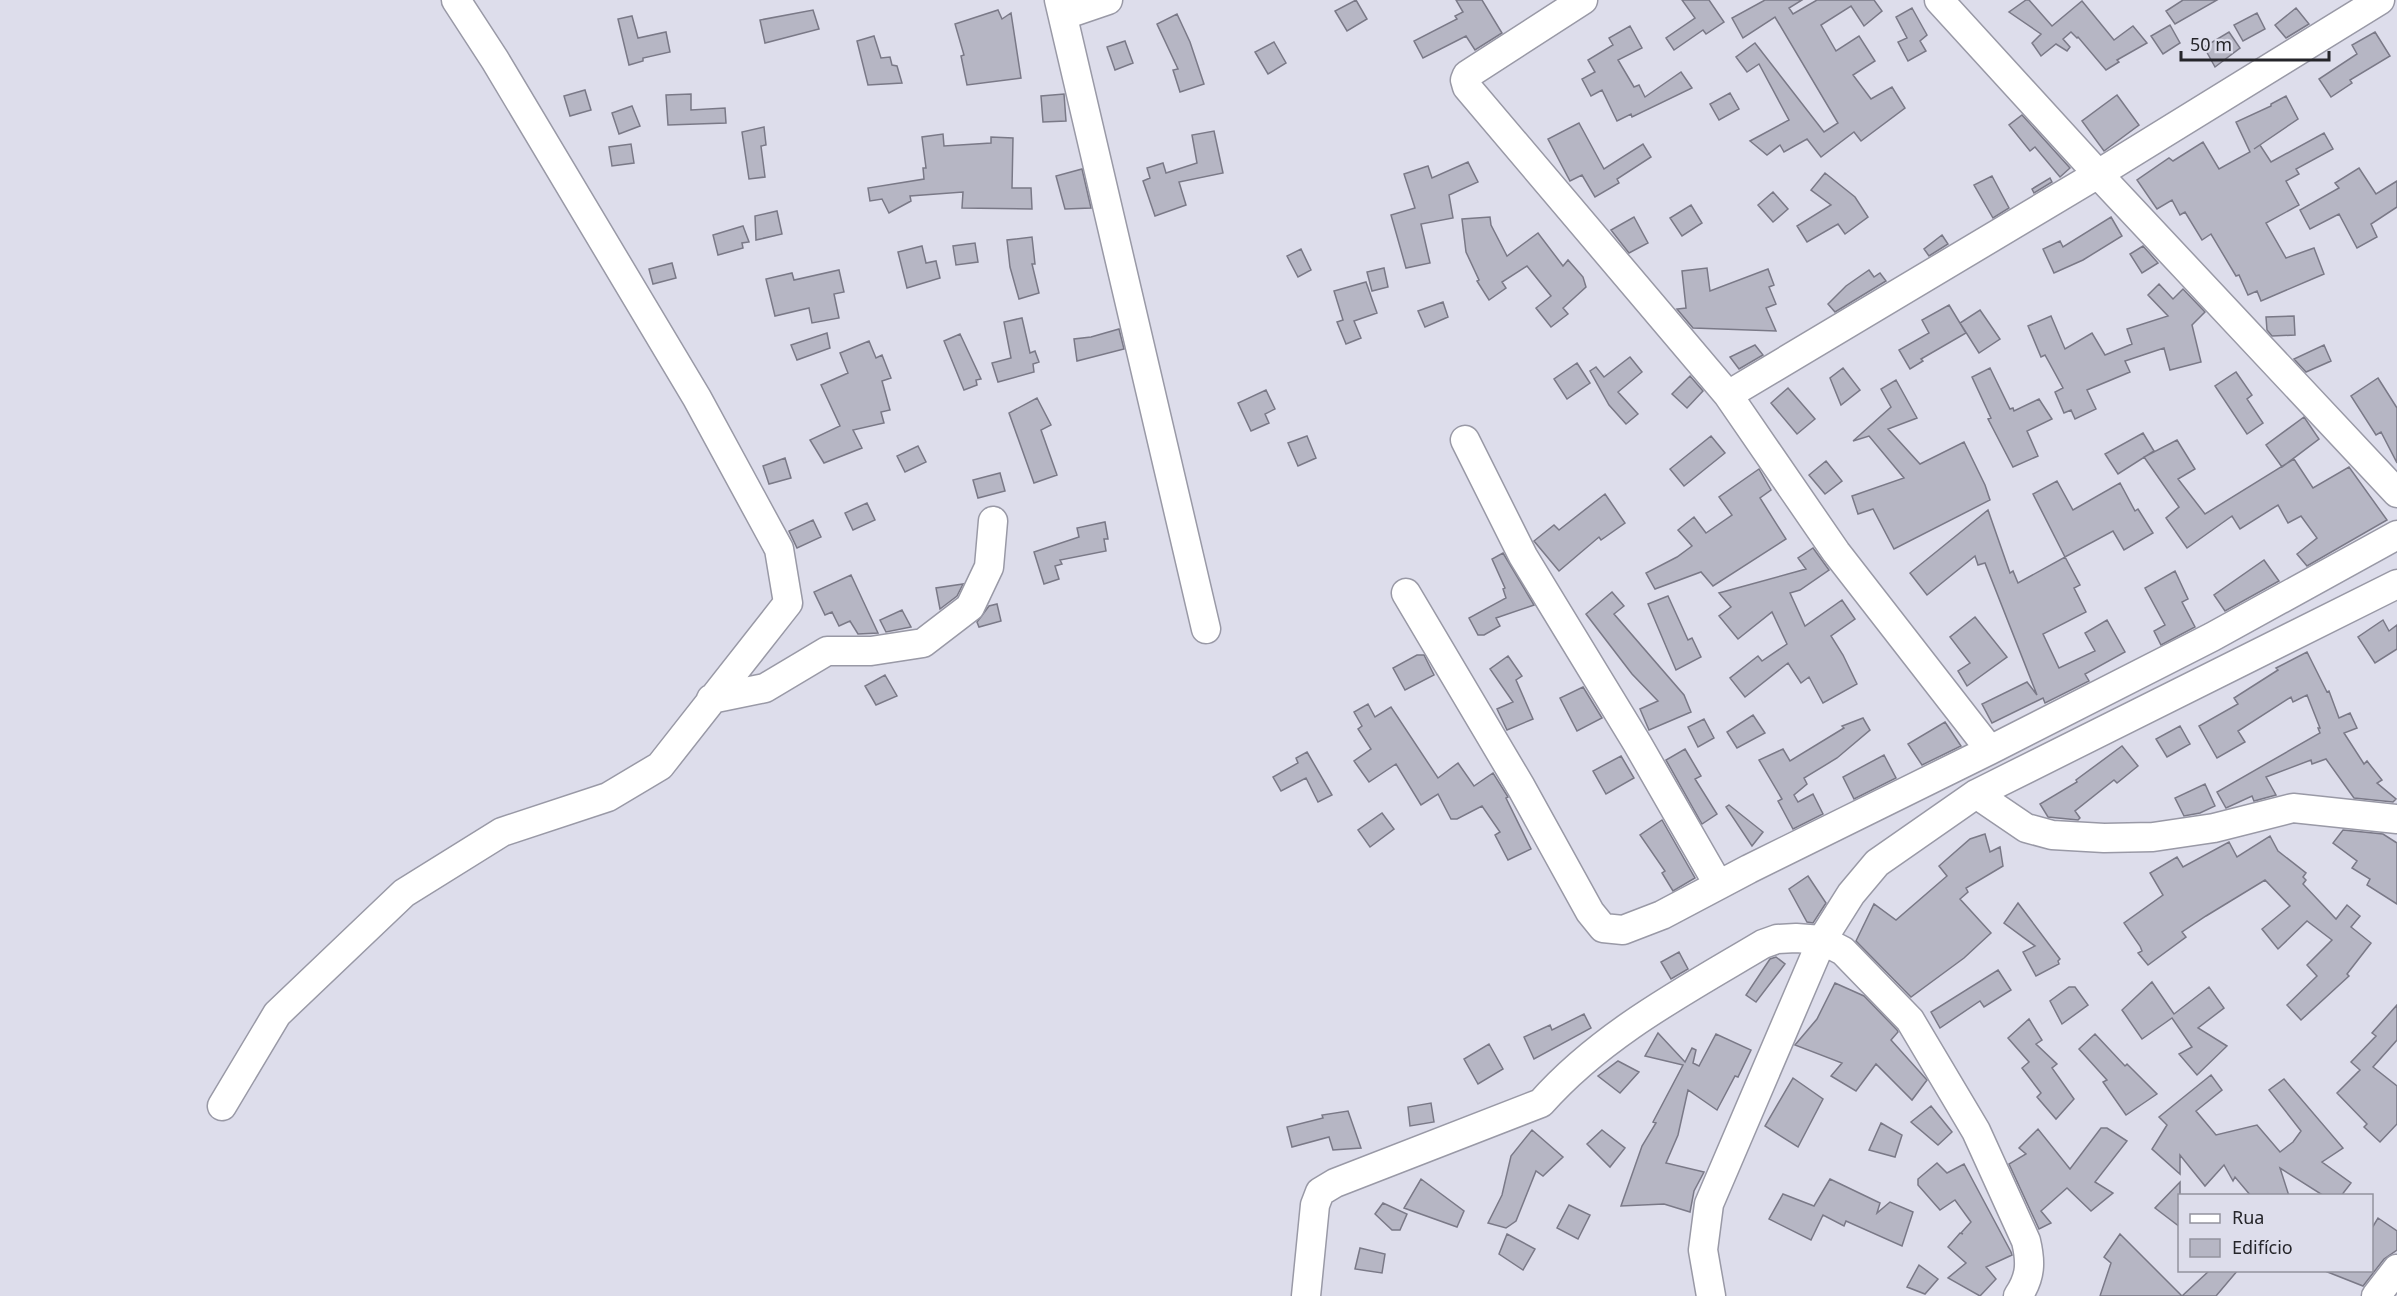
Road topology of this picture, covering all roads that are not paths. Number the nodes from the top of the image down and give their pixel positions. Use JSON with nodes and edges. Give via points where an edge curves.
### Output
{"nodes":[{"id":1,"x":456,"y":0,"type":"edge"},
{"id":2,"x":1108,"y":0,"type":"edge"},
{"id":3,"x":1583,"y":0,"type":"edge"},
{"id":4,"x":1939,"y":0,"type":"edge"},
{"id":5,"x":2380,"y":0,"type":"edge"},
{"id":6,"x":1062,"y":8,"type":"edge"},
{"id":7,"x":2097,"y":174,"type":"junction"},
{"id":8,"x":1728,"y":395,"type":"junction"},
{"id":9,"x":1465,"y":440,"type":"dead end"},
{"id":10,"x":2397,"y":493,"type":"edge"},
{"id":11,"x":993,"y":521,"type":"dead end"},
{"id":12,"x":2397,"y":535,"type":"edge"},
{"id":13,"x":2397,"y":584,"type":"edge"},
{"id":14,"x":1406,"y":593,"type":"dead end"},
{"id":15,"x":1206,"y":629,"type":"dead end"},
{"id":16,"x":711,"y":699,"type":"junction"},
{"id":17,"x":1990,"y":750,"type":"junction"},
{"id":18,"x":1976,"y":794,"type":"junction"},
{"id":19,"x":2397,"y":819,"type":"edge"},
{"id":20,"x":1718,"y":885,"type":"junction"},
{"id":21,"x":1822,"y":940,"type":"junction"},
{"id":22,"x":222,"y":1106,"type":"dead end"},
{"id":23,"x":2397,"y":1269,"type":"edge"},
{"id":24,"x":1306,"y":1296,"type":"edge"},
{"id":25,"x":1711,"y":1296,"type":"edge"},
{"id":26,"x":2018,"y":1296,"type":"edge"},
{"id":27,"x":2376,"y":1296,"type":"edge"}],
"edges":[{"from":1,"to":16,"type":"street","via":[[697,398],[779,549],[788,603]]},
{"from":2,"to":6,"type":"street"},
{"from":3,"to":8,"type":"street","via":[[1467,75],[1467,87]]},
{"from":4,"to":7,"type":"street"},
{"from":5,"to":7,"type":"street"},
{"from":6,"to":15,"type":"street"},
{"from":7,"to":8,"type":"street"},
{"from":7,"to":10,"type":"street"},
{"from":8,"to":17,"type":"street","via":[[1836,552]]},
{"from":9,"to":20,"type":"street","via":[[1523,556]]},
{"from":11,"to":16,"type":"street","via":[[989,567],[970,607],[923,643],[871,651],[827,651],[765,688]]},
{"from":12,"to":17,"type":"street","via":[[2212,637]]},
{"from":13,"to":18,"type":"street"},
{"from":14,"to":20,"type":"street","via":[[1590,912],[1604,928],[1623,930],[1662,915]]},
{"from":16,"to":22,"type":"street","via":[[660,766],[608,797],[502,832],[404,893],[278,1014]]},
{"from":17,"to":20,"type":"street"},
{"from":18,"to":19,"type":"street","via":[[2026,828],[2052,836],[2153,837],[2214,828],[2293,808]]},
{"from":18,"to":21,"type":"street","via":[[1877,863],[1851,894]]},
{"from":21,"to":24,"type":"street","via":[[1777,939],[1763,944],[1648,1013],[1560,1081],[1541,1103],[1320,1192],[1315,1205]]},
{"from":21,"to":25,"type":"street","via":[[1709,1204],[1703,1250]]},
{"from":21,"to":26,"type":"street","via":[[1842,951],[1910,1020],[1976,1131],[2026,1240],[2031,1260],[2026,1285]]},
{"from":23,"to":27,"type":"street"}]}
